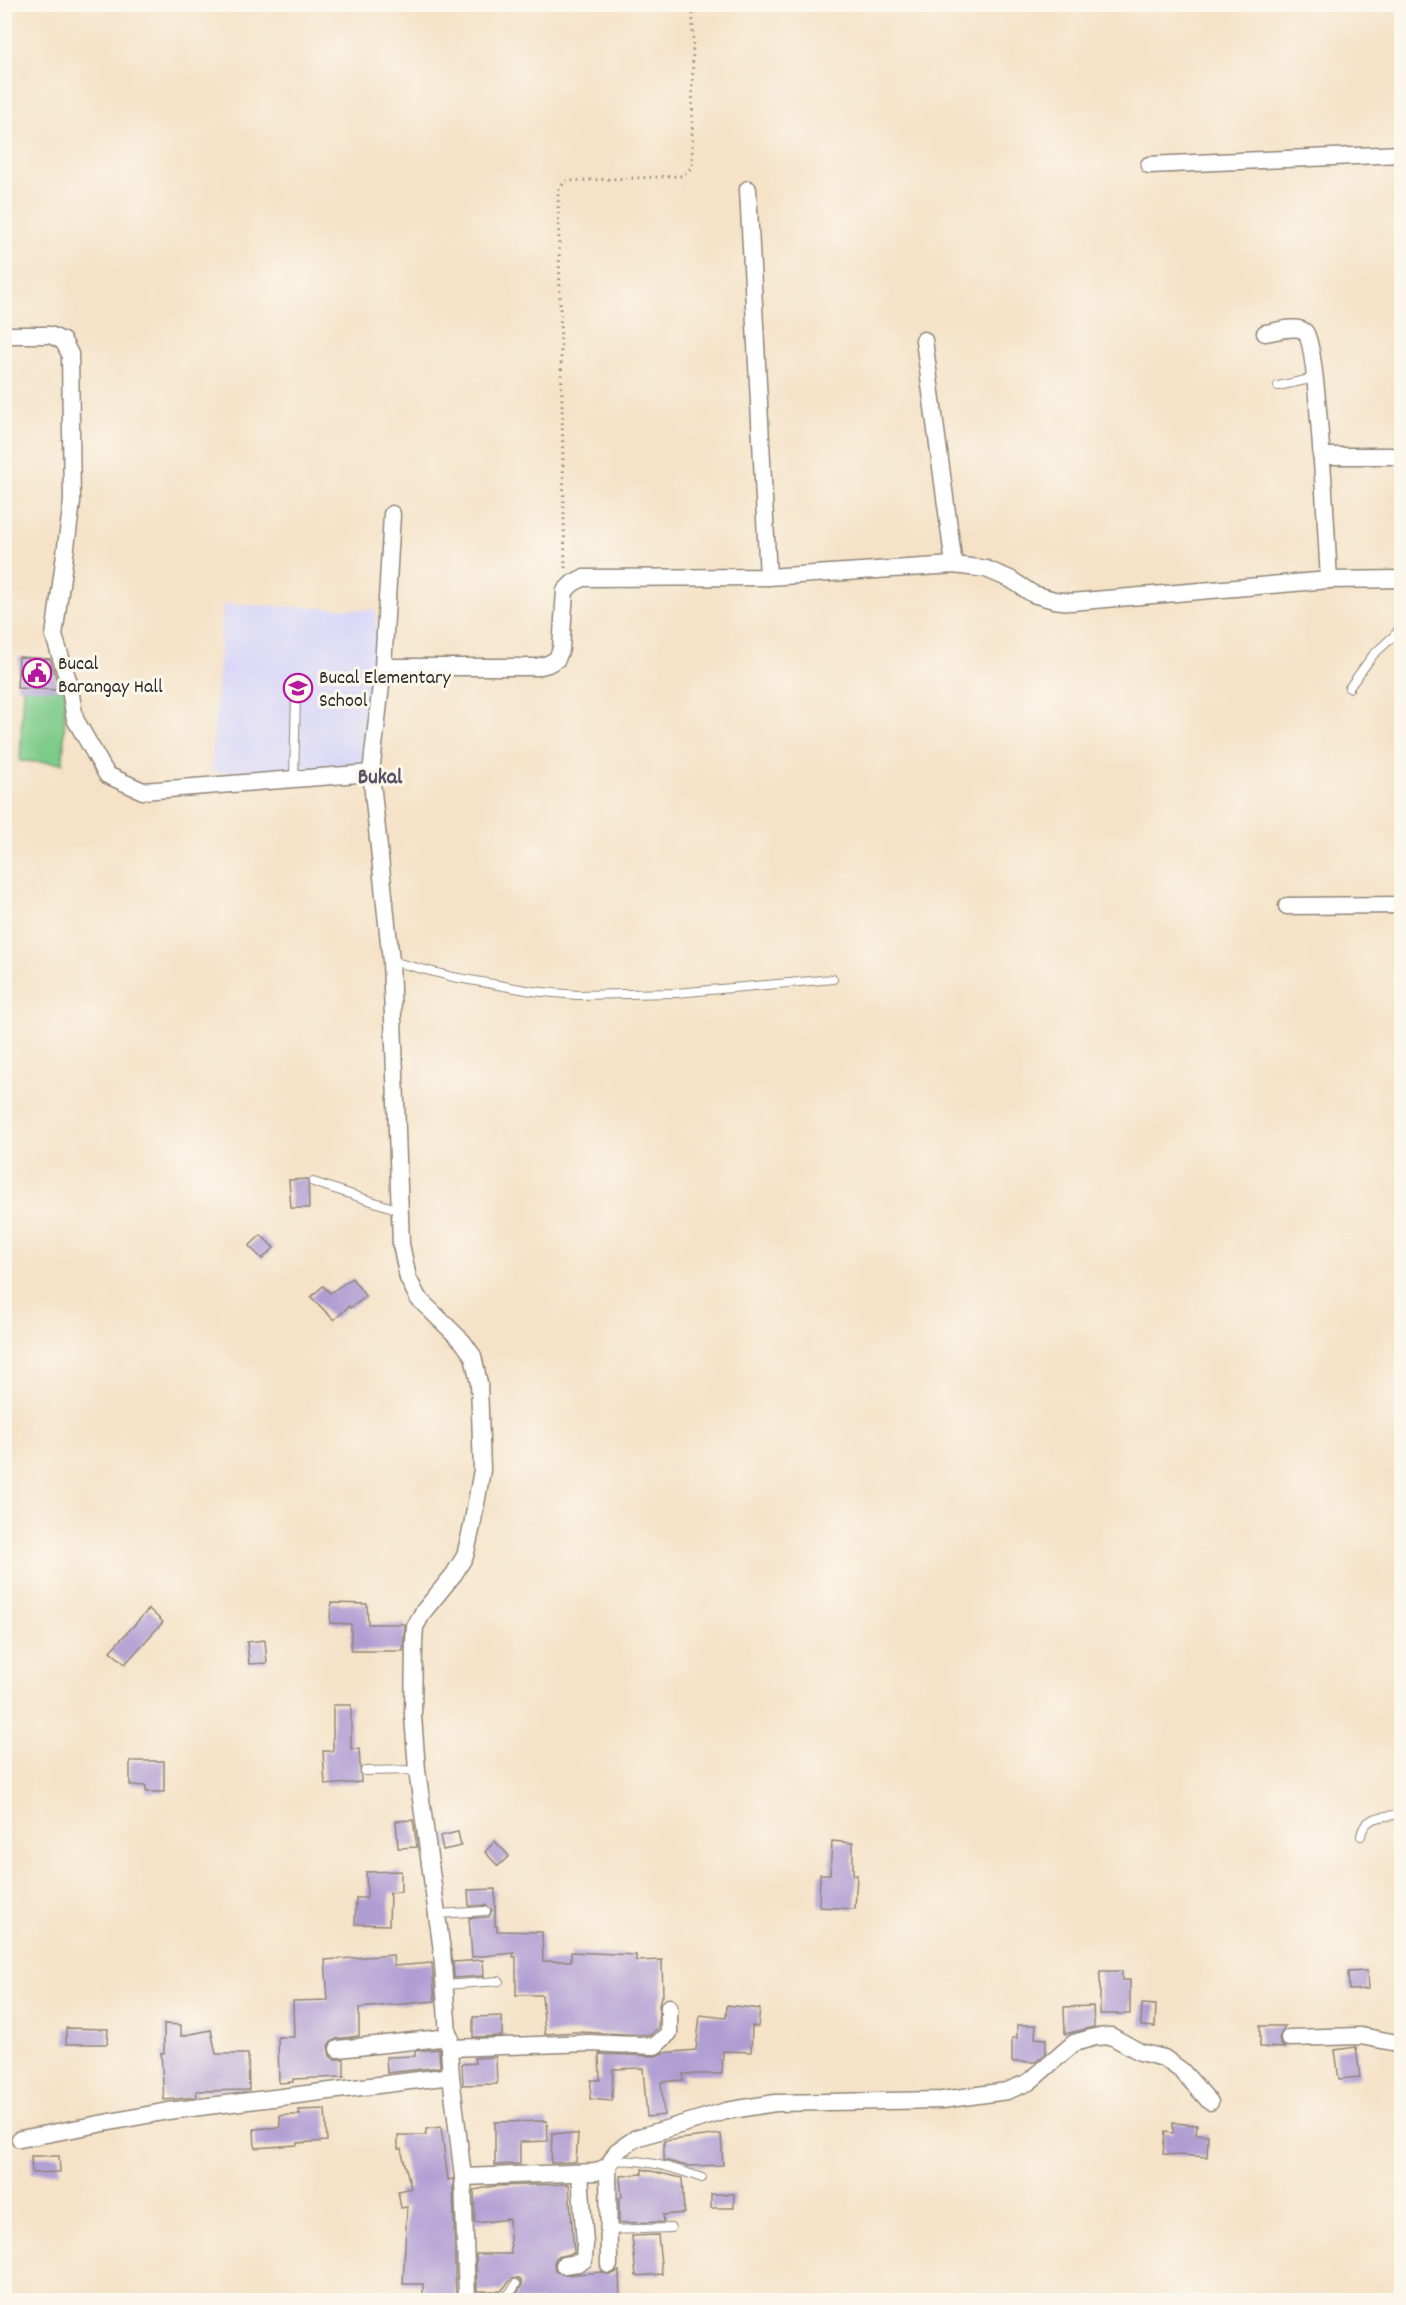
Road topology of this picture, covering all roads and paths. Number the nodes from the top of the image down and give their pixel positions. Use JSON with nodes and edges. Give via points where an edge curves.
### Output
{"nodes":[{"id":1,"x":693,"y":4,"type":"edge"},
{"id":2,"x":1401,"y":154,"type":"edge"},
{"id":3,"x":1149,"y":165,"type":"dead end"},
{"id":4,"x":748,"y":189,"type":"dead end"},
{"id":5,"x":1265,"y":333,"type":"dead end"},
{"id":6,"x":4,"y":335,"type":"edge"},
{"id":7,"x":924,"y":340,"type":"dead end"},
{"id":8,"x":1315,"y":378,"type":"junction"},
{"id":9,"x":1278,"y":386,"type":"dead end"},
{"id":10,"x":1321,"y":456,"type":"junction"},
{"id":11,"x":1401,"y":456,"type":"edge"},
{"id":12,"x":392,"y":514,"type":"dead end"},
{"id":13,"x":954,"y":566,"type":"junction"},
{"id":14,"x":768,"y":577,"type":"junction"},
{"id":15,"x":1401,"y":579,"type":"edge"},
{"id":16,"x":1329,"y":580,"type":"junction"},
{"id":17,"x":565,"y":591,"type":"junction"},
{"id":18,"x":1401,"y":621,"type":"edge"},
{"id":19,"x":383,"y":667,"type":"junction"},
{"id":20,"x":1349,"y":688,"type":"dead end"},
{"id":21,"x":296,"y":694,"type":"dead end"},
{"id":22,"x":371,"y":773,"type":"junction"},
{"id":23,"x":294,"y":780,"type":"junction"},
{"id":24,"x":1401,"y":905,"type":"edge"},
{"id":25,"x":1287,"y":906,"type":"dead end"},
{"id":26,"x":391,"y":961,"type":"junction"},
{"id":27,"x":833,"y":979,"type":"dead end"},
{"id":28,"x":313,"y":1182,"type":"dead end"},
{"id":29,"x":399,"y":1210,"type":"junction"},
{"id":30,"x":417,"y":1770,"type":"junction"},
{"id":31,"x":365,"y":1771,"type":"dead end"},
{"id":32,"x":1401,"y":1814,"type":"edge"},
{"id":33,"x":1361,"y":1836,"type":"dead end"},
{"id":34,"x":486,"y":1911,"type":"dead end"},
{"id":35,"x":438,"y":1914,"type":"junction"},
{"id":36,"x":499,"y":1981,"type":"dead end"},
{"id":37,"x":445,"y":1986,"type":"junction"},
{"id":38,"x":669,"y":2007,"type":"dead end"},
{"id":39,"x":1289,"y":2038,"type":"dead end"},
{"id":40,"x":450,"y":2042,"type":"junction"},
{"id":41,"x":1401,"y":2044,"type":"edge"},
{"id":42,"x":338,"y":2049,"type":"dead end"},
{"id":43,"x":451,"y":2076,"type":"junction"},
{"id":44,"x":1210,"y":2102,"type":"dead end"},
{"id":45,"x":20,"y":2139,"type":"dead end"},
{"id":46,"x":610,"y":2164,"type":"junction"},
{"id":47,"x":580,"y":2174,"type":"junction"},
{"id":48,"x":463,"y":2177,"type":"junction"},
{"id":49,"x":702,"y":2178,"type":"dead end"},
{"id":50,"x":671,"y":2228,"type":"dead end"},
{"id":51,"x":609,"y":2230,"type":"junction"},
{"id":52,"x":564,"y":2265,"type":"dead end"},
{"id":53,"x":609,"y":2265,"type":"dead end"},
{"id":54,"x":516,"y":2284,"type":"dead end"},
{"id":55,"x":467,"y":2301,"type":"edge"},
{"id":56,"x":492,"y":2301,"type":"edge"}],
"edges":[{"from":1,"to":17,"type":"path","via":[[693,168],[682,176],[565,181],[558,191]]},
{"from":2,"to":3,"type":"street"},
{"from":4,"to":14,"type":"street"},
{"from":5,"to":8,"type":"street","via":[[1296,328],[1306,333]]},
{"from":6,"to":23,"type":"street","via":[[50,335],[63,341],[70,354],[72,502],[54,636],[69,682],[75,719],[106,775],[143,791]]},
{"from":7,"to":13,"type":"street"},
{"from":8,"to":9,"type":"lane"},
{"from":8,"to":10,"type":"street"},
{"from":10,"to":11,"type":"street"},
{"from":10,"to":16,"type":"street"},
{"from":12,"to":19,"type":"street"},
{"from":13,"to":14,"type":"street"},
{"from":13,"to":16,"type":"street","via":[[986,569],[1033,594],[1071,602]]},
{"from":14,"to":17,"type":"street","via":[[583,578]]},
{"from":15,"to":16,"type":"street"},
{"from":17,"to":19,"type":"street","via":[[561,649],[557,659],[548,664]]},
{"from":18,"to":20,"type":"lane","via":[[1397,633],[1373,655]]},
{"from":19,"to":22,"type":"street"},
{"from":21,"to":23,"type":"lane"},
{"from":22,"to":23,"type":"street"},
{"from":22,"to":26,"type":"street"},
{"from":24,"to":25,"type":"street"},
{"from":26,"to":27,"type":"lane","via":[[453,977],[578,995],[676,993]]},
{"from":26,"to":29,"type":"street"},
{"from":28,"to":29,"type":"lane"},
{"from":29,"to":30,"type":"street","via":[[408,1278],[418,1298],[473,1356],[479,1383],[482,1470],[465,1556],[415,1627],[413,1716]]},
{"from":30,"to":31,"type":"lane"},
{"from":30,"to":35,"type":"street"},
{"from":32,"to":33,"type":"lane","via":[[1372,1818],[1362,1827]]},
{"from":34,"to":35,"type":"lane"},
{"from":35,"to":37,"type":"street"},
{"from":36,"to":37,"type":"lane"},
{"from":37,"to":40,"type":"street"},
{"from":38,"to":40,"type":"street","via":[[669,2033],[655,2046]]},
{"from":39,"to":41,"type":"street","via":[[1361,2036]]},
{"from":40,"to":42,"type":"street"},
{"from":40,"to":43,"type":"street"},
{"from":43,"to":45,"type":"street","via":[[168,2111]]},
{"from":43,"to":48,"type":"street"},
{"from":44,"to":46,"type":"street","via":[[1182,2071],[1164,2058],[1140,2052],[1111,2036],[1095,2037],[1074,2043],[1029,2082],[1006,2091],[942,2100],[765,2104],[726,2111],[636,2138],[617,2151]]},
{"from":46,"to":47,"type":"street","via":[[596,2172]]},
{"from":46,"to":49,"type":"lane","via":[[643,2162]]},
{"from":46,"to":51,"type":"street"},
{"from":47,"to":48,"type":"street"},
{"from":47,"to":52,"type":"street","via":[[584,2260]]},
{"from":48,"to":55,"type":"street"},
{"from":50,"to":51,"type":"lane"},
{"from":51,"to":53,"type":"street"},
{"from":54,"to":56,"type":"lane","via":[[506,2296]]}]}
